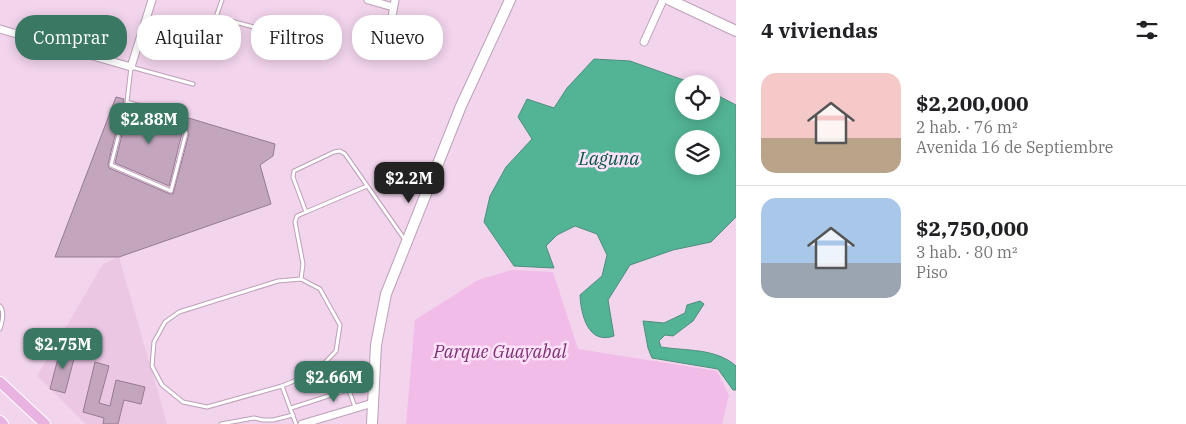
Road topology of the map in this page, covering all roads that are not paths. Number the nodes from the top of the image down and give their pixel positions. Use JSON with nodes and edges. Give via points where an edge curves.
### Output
{"nodes":[{"id":1,"x":152,"y":0,"type":"edge"},
{"id":2,"x":222,"y":0,"type":"edge"},
{"id":3,"x":368,"y":0,"type":"edge"},
{"id":4,"x":510,"y":0,"type":"edge"},
{"id":5,"x":663,"y":0,"type":"edge"},
{"id":6,"x":670,"y":0,"type":"edge"},
{"id":7,"x":394,"y":4,"type":"edge"},
{"id":8,"x":251,"y":26,"type":"edge"},
{"id":9,"x":0,"y":29,"type":"edge"},
{"id":10,"x":736,"y":31,"type":"edge"},
{"id":11,"x":644,"y":42,"type":"dead end"},
{"id":12,"x":131,"y":67,"type":"junction"},
{"id":13,"x":193,"y":84,"type":"dead end"},
{"id":14,"x":127,"y":102,"type":"junction"},
{"id":15,"x":367,"y":186,"type":"junction"},
{"id":16,"x":306,"y":212,"type":"junction"},
{"id":17,"x":406,"y":242,"type":"junction"},
{"id":18,"x":302,"y":279,"type":"junction"},
{"id":19,"x":0,"y":306,"type":"edge"},
{"id":20,"x":0,"y":330,"type":"edge"},
{"id":21,"x":0,"y":382,"type":"edge"},
{"id":22,"x":282,"y":386,"type":"junction"},
{"id":23,"x":373,"y":403,"type":"junction"},
{"id":24,"x":291,"y":408,"type":"junction"},
{"id":25,"x":355,"y":408,"type":"junction"},
{"id":26,"x":293,"y":415,"type":"junction"},
{"id":27,"x":0,"y":421,"type":"edge"},
{"id":28,"x":3,"y":424,"type":"edge"},
{"id":29,"x":45,"y":424,"type":"edge"},
{"id":30,"x":221,"y":424,"type":"edge"},
{"id":31,"x":296,"y":424,"type":"edge"},
{"id":32,"x":302,"y":424,"type":"edge"},
{"id":33,"x":372,"y":424,"type":"edge"}],
"edges":[{"from":1,"to":12,"type":"street"},
{"from":2,"to":8,"type":"lane","via":[[216,17]]},
{"from":3,"to":7,"type":"street"},
{"from":4,"to":17,"type":"main road","via":[[461,106]]},
{"from":5,"to":11,"type":"street"},
{"from":6,"to":10,"type":"main road"},
{"from":9,"to":12,"type":"street"},
{"from":12,"to":13,"type":"lane"},
{"from":12,"to":14,"type":"lane"},
{"from":14,"to":14,"type":"lane","via":[[179,117],[186,133],[171,191],[111,165]]},
{"from":15,"to":16,"type":"lane"},
{"from":15,"to":16,"type":"lane","via":[[346,154],[334,152],[294,171]]},
{"from":15,"to":17,"type":"lane"},
{"from":16,"to":18,"type":"lane","via":[[297,216],[295,222],[303,264]]},
{"from":17,"to":23,"type":"main road","via":[[386,294],[376,345]]},
{"from":18,"to":22,"type":"lane","via":[[320,289],[340,325],[336,350],[316,372]]},
{"from":18,"to":22,"type":"lane","via":[[278,281],[179,312],[165,322],[154,342],[152,366],[162,385],[183,402],[207,407]]},
{"from":19,"to":20,"type":"lane"},
{"from":21,"to":29,"type":"main road"},
{"from":22,"to":24,"type":"lane"},
{"from":23,"to":25,"type":"street"},
{"from":23,"to":33,"type":"main road"},
{"from":24,"to":25,"type":"lane","via":[[347,390]]},
{"from":24,"to":26,"type":"lane"},
{"from":25,"to":32,"type":"street"},
{"from":26,"to":30,"type":"lane"},
{"from":26,"to":31,"type":"lane"},
{"from":27,"to":28,"type":"main road"}]}
